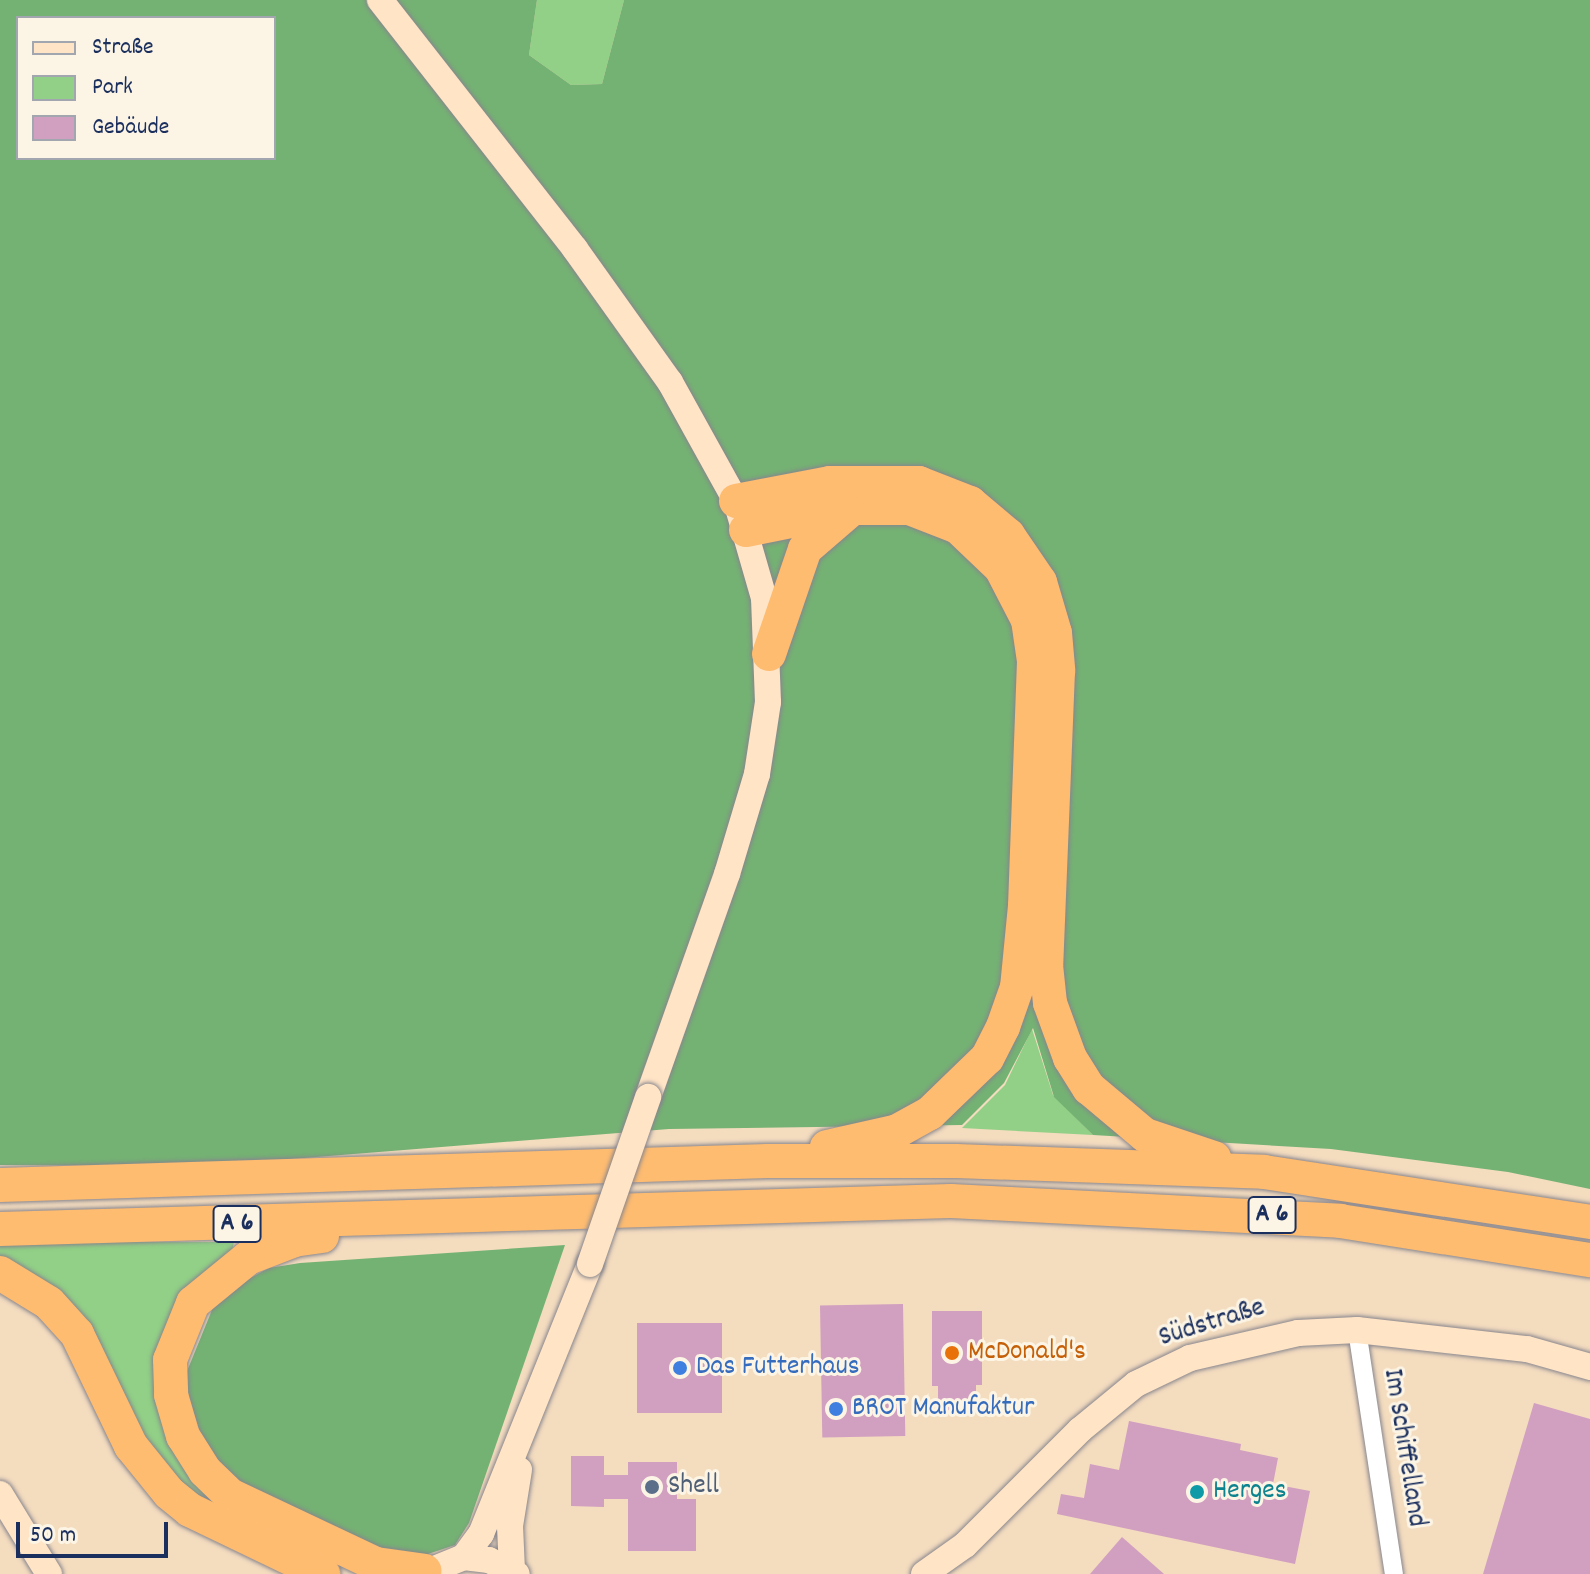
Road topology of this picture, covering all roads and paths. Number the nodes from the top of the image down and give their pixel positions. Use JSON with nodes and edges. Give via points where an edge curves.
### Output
{"nodes":[{"id":1,"x":380,"y":0,"type":"edge"},
{"id":2,"x":855,"y":508,"type":"junction"},
{"id":3,"x":741,"y":516,"type":"junction"},
{"id":4,"x":769,"y":654,"type":"junction"},
{"id":5,"x":768,"y":1161,"type":"junction"},
{"id":6,"x":1264,"y":1172,"type":"junction"},
{"id":7,"x":0,"y":1185,"type":"edge"},
{"id":8,"x":473,"y":1215,"type":"junction"},
{"id":9,"x":1590,"y":1222,"type":"edge"},
{"id":10,"x":0,"y":1229,"type":"edge"},
{"id":11,"x":1590,"y":1260,"type":"edge"},
{"id":12,"x":0,"y":1273,"type":"edge"},
{"id":13,"x":1357,"y":1330,"type":"junction"},
{"id":14,"x":1590,"y":1367,"type":"edge"},
{"id":15,"x":539,"y":1397,"type":"junction"},
{"id":16,"x":0,"y":1494,"type":"edge"},
{"id":17,"x":464,"y":1557,"type":"junction"},
{"id":18,"x":423,"y":1572,"type":"edge"},
{"id":19,"x":514,"y":1572,"type":"edge"},
{"id":20,"x":49,"y":1574,"type":"edge"},
{"id":21,"x":323,"y":1574,"type":"edge"},
{"id":22,"x":924,"y":1574,"type":"edge"},
{"id":23,"x":1394,"y":1574,"type":"edge"}],
"edges":[{"from":1,"to":3,"type":"main road","via":[[606,290],[704,436]]},
{"from":2,"to":3,"type":"highway"},
{"from":2,"to":4,"type":"highway","via":[[836,518],[805,549]]},
{"from":2,"to":5,"type":"highway","via":[[909,508],[958,527],[1001,568],[1028,620],[1034,661],[1017,987],[987,1058],[930,1113],[898,1131]]},
{"from":3,"to":4,"type":"main road","via":[[764,598]]},
{"from":3,"to":6,"type":"highway","via":[[830,483],[919,483],[970,503],[1008,535],[1040,582],[1055,633],[1046,965],[1050,1003],[1070,1058],[1089,1088],[1145,1135]]},
{"from":4,"to":15,"type":"main road","bridge":true,"via":[[757,774],[727,874]]},
{"from":5,"to":6,"type":"highway","number":"A 6","via":[[956,1161]]},
{"from":5,"to":7,"type":"highway","number":"A 6"},
{"from":6,"to":9,"type":"highway","number":"A 6"},
{"from":8,"to":10,"type":"highway","number":"A 6"},
{"from":8,"to":11,"type":"highway","number":"A 6","via":[[765,1203],[1096,1206],[1340,1221]]},
{"from":8,"to":18,"type":"highway","via":[[295,1240],[248,1258],[193,1303],[170,1360],[171,1395],[183,1436],[205,1471],[230,1495],[376,1564]]},
{"from":12,"to":21,"type":"highway","via":[[49,1303],[77,1334],[131,1446],[169,1493],[190,1510]]},
{"from":13,"to":14,"type":"main road","name":"Südstraße","via":[[1527,1349]]},
{"from":13,"to":22,"type":"main road","name":"Südstraße","via":[[1249,1341],[1190,1358],[1136,1384],[1080,1430],[965,1545]]},
{"from":13,"to":23,"type":"street","name":"Im Schiffelland"},
{"from":15,"to":17,"type":"main road","via":[[481,1534]]},
{"from":15,"to":19,"type":"main road","via":[[510,1526]]},
{"from":16,"to":20,"type":"main road"},
{"from":17,"to":18,"type":"main road"},
{"from":17,"to":19,"type":"main road","via":[[489,1560]]}]}
